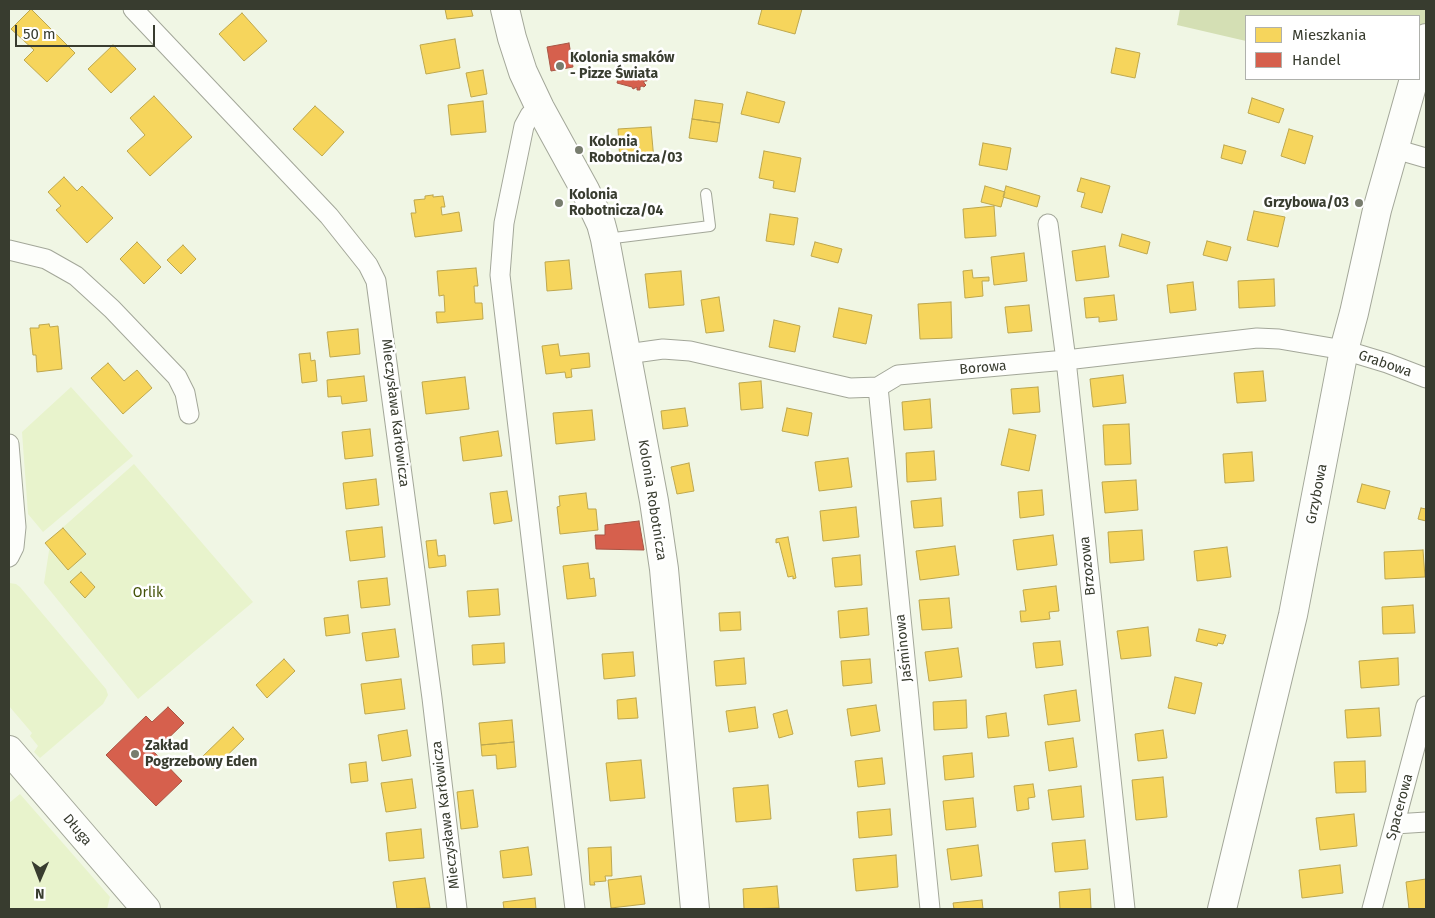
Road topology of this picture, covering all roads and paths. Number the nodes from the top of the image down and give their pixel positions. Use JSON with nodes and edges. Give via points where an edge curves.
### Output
{"nodes":[{"id":1,"x":133,"y":9,"type":"edge"},
{"id":2,"x":505,"y":9,"type":"edge"},
{"id":3,"x":1426,"y":38,"type":"edge"},
{"id":4,"x":1420,"y":59,"type":"edge"},
{"id":5,"x":1414,"y":80,"type":"edge"},
{"id":6,"x":540,"y":108,"type":"junction"},
{"id":7,"x":1395,"y":148,"type":"junction"},
{"id":8,"x":1426,"y":158,"type":"edge"},
{"id":9,"x":706,"y":194,"type":"dead end"},
{"id":10,"x":1048,"y":224,"type":"dead end"},
{"id":11,"x":605,"y":239,"type":"junction"},
{"id":12,"x":9,"y":250,"type":"edge"},
{"id":13,"x":1344,"y":350,"type":"junction"},
{"id":14,"x":627,"y":354,"type":"junction"},
{"id":15,"x":1066,"y":360,"type":"junction"},
{"id":16,"x":1426,"y":378,"type":"edge"},
{"id":17,"x":878,"y":387,"type":"junction"},
{"id":18,"x":189,"y":414,"type":"dead end"},
{"id":19,"x":9,"y":444,"type":"edge"},
{"id":20,"x":9,"y":558,"type":"edge"},
{"id":21,"x":1426,"y":706,"type":"edge"},
{"id":22,"x":9,"y":750,"type":"edge"},
{"id":23,"x":1426,"y":822,"type":"edge"},
{"id":24,"x":1396,"y":824,"type":"junction"},
{"id":25,"x":146,"y":909,"type":"edge"},
{"id":26,"x":457,"y":909,"type":"edge"},
{"id":27,"x":575,"y":909,"type":"edge"},
{"id":28,"x":695,"y":909,"type":"edge"},
{"id":29,"x":930,"y":909,"type":"edge"},
{"id":30,"x":1125,"y":909,"type":"edge"},
{"id":31,"x":1222,"y":909,"type":"edge"},
{"id":32,"x":1372,"y":909,"type":"edge"}],
"edges":[{"from":1,"to":26,"type":"street","name":"Mieczysława Karłowicza","via":[[329,216],[368,265],[376,281],[426,649]]},
{"from":2,"to":6,"type":"street","name":"Kolonia Robotnicza","via":[[516,54]]},
{"from":3,"to":4,"type":"street"},
{"from":5,"to":7,"type":"street","name":"Grzybowa"},
{"from":6,"to":11,"type":"street","name":"Kolonia Robotnicza","via":[[586,190]]},
{"from":6,"to":27,"type":"street","via":[[530,115],[524,126],[504,223],[500,275]]},
{"from":7,"to":8,"type":"street"},
{"from":7,"to":13,"type":"street","name":"Grzybowa"},
{"from":9,"to":11,"type":"lane","via":[[710,226]]},
{"from":10,"to":15,"type":"street","name":"Brzozowa"},
{"from":11,"to":14,"type":"street","name":"Kolonia Robotnicza"},
{"from":12,"to":18,"type":"street","via":[[46,259],[76,276],[177,377],[185,392]]},
{"from":13,"to":15,"type":"street","name":"Borowa","via":[[1257,338]]},
{"from":13,"to":16,"type":"street","name":"Grabowa"},
{"from":13,"to":31,"type":"street","name":"Grzybowa","via":[[1293,615]]},
{"from":14,"to":17,"type":"street","name":"Borowa","via":[[683,350],[850,388]]},
{"from":14,"to":28,"type":"street","name":"Kolonia Robotnicza","via":[[664,569]]},
{"from":15,"to":17,"type":"street","name":"Borowa","via":[[898,375]]},
{"from":15,"to":30,"type":"street","name":"Brzozowa"},
{"from":17,"to":29,"type":"street","name":"Jaśminowa"},
{"from":19,"to":20,"type":"street","via":[[16,527]]},
{"from":21,"to":24,"type":"street","name":"Spacerowa"},
{"from":22,"to":25,"type":"street","name":"Długa"},
{"from":23,"to":24,"type":"street"},
{"from":24,"to":32,"type":"street","name":"Spacerowa"}]}
